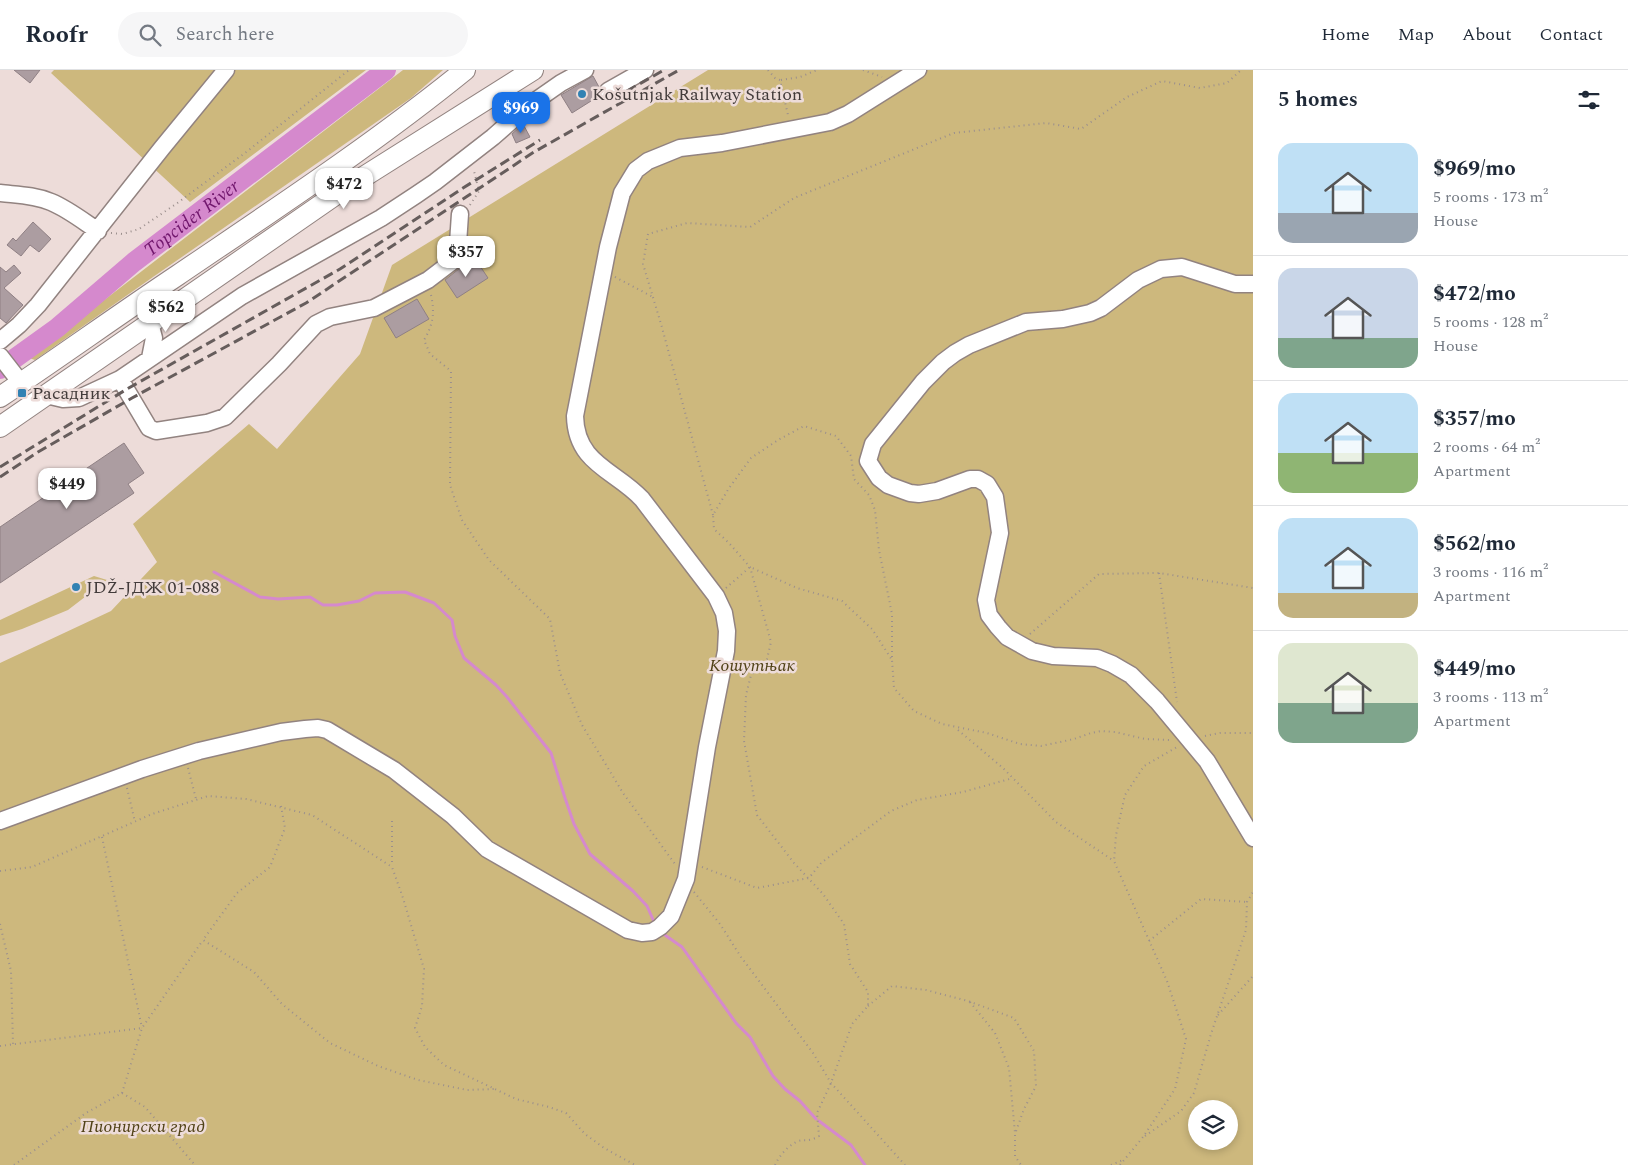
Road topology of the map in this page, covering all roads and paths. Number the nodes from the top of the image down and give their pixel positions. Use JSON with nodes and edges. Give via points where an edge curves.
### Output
{"nodes":[{"id":1,"x":226,"y":70,"type":"edge"},
{"id":2,"x":350,"y":70,"type":"edge"},
{"id":3,"x":465,"y":70,"type":"edge"},
{"id":4,"x":533,"y":70,"type":"edge"},
{"id":5,"x":585,"y":70,"type":"edge"},
{"id":6,"x":645,"y":70,"type":"edge"},
{"id":7,"x":768,"y":70,"type":"edge"},
{"id":8,"x":817,"y":70,"type":"edge"},
{"id":9,"x":863,"y":70,"type":"edge"},
{"id":10,"x":918,"y":70,"type":"edge"},
{"id":11,"x":1241,"y":70,"type":"edge"},
{"id":12,"x":780,"y":80,"type":"junction"},
{"id":13,"x":896,"y":84,"type":"junction"},
{"id":14,"x":608,"y":91,"type":"dead end"},
{"id":15,"x":789,"y":131,"type":"junction"},
{"id":16,"x":472,"y":153,"type":"junction"},
{"id":17,"x":0,"y":193,"type":"edge"},
{"id":18,"x":460,"y":214,"type":"joint"},
{"id":19,"x":98,"y":231,"type":"junction"},
{"id":20,"x":603,"y":271,"type":"junction"},
{"id":21,"x":428,"y":280,"type":"junction"},
{"id":22,"x":1253,"y":284,"type":"edge"},
{"id":23,"x":653,"y":297,"type":"junction"},
{"id":24,"x":150,"y":323,"type":"junction"},
{"id":25,"x":0,"y":341,"type":"edge"},
{"id":26,"x":0,"y":356,"type":"edge"},
{"id":27,"x":150,"y":358,"type":"junction"},
{"id":28,"x":120,"y":379,"type":"junction"},
{"id":29,"x":19,"y":380,"type":"junction"},
{"id":30,"x":46,"y":395,"type":"junction"},
{"id":31,"x":0,"y":398,"type":"edge"},
{"id":32,"x":0,"y":427,"type":"edge"},
{"id":33,"x":713,"y":515,"type":"junction"},
{"id":34,"x":750,"y":567,"type":"junction"},
{"id":35,"x":1159,"y":573,"type":"junction"},
{"id":36,"x":1253,"y":588,"type":"edge"},
{"id":37,"x":716,"y":596,"type":"junction"},
{"id":38,"x":1019,"y":644,"type":"junction"},
{"id":39,"x":892,"y":660,"type":"junction"},
{"id":40,"x":957,"y":728,"type":"junction"},
{"id":41,"x":1253,"y":733,"type":"edge"},
{"id":42,"x":1185,"y":734,"type":"junction"},
{"id":43,"x":184,"y":755,"type":"junction"},
{"id":44,"x":124,"y":777,"type":"junction"},
{"id":45,"x":1013,"y":778,"type":"junction"},
{"id":46,"x":196,"y":799,"type":"junction"},
{"id":47,"x":281,"y":806,"type":"junction"},
{"id":48,"x":392,"y":820,"type":"dead end"},
{"id":49,"x":0,"y":821,"type":"edge"},
{"id":50,"x":134,"y":822,"type":"junction"},
{"id":51,"x":102,"y":836,"type":"junction"},
{"id":52,"x":1253,"y":838,"type":"edge"},
{"id":53,"x":1114,"y":861,"type":"junction"},
{"id":54,"x":688,"y":862,"type":"junction"},
{"id":55,"x":392,"y":867,"type":"junction"},
{"id":56,"x":0,"y":871,"type":"edge"},
{"id":57,"x":809,"y":878,"type":"junction"},
{"id":58,"x":686,"y":879,"type":"junction"},
{"id":59,"x":1253,"y":892,"type":"edge"},
{"id":60,"x":1247,"y":902,"type":"junction"},
{"id":61,"x":0,"y":924,"type":"edge"},
{"id":62,"x":203,"y":940,"type":"junction"},
{"id":63,"x":1149,"y":941,"type":"junction"},
{"id":64,"x":1253,"y":976,"type":"edge"},
{"id":65,"x":968,"y":1001,"type":"junction"},
{"id":66,"x":868,"y":1006,"type":"junction"},
{"id":67,"x":1217,"y":1016,"type":"junction"},
{"id":68,"x":142,"y":1028,"type":"junction"},
{"id":69,"x":13,"y":1044,"type":"junction"},
{"id":70,"x":0,"y":1046,"type":"edge"},
{"id":71,"x":832,"y":1083,"type":"junction"},
{"id":72,"x":495,"y":1089,"type":"junction"},
{"id":73,"x":122,"y":1093,"type":"junction"},
{"id":74,"x":1015,"y":1134,"type":"junction"},
{"id":75,"x":1143,"y":1137,"type":"junction"},
{"id":76,"x":1124,"y":1159,"type":"junction"},
{"id":77,"x":14,"y":1165,"type":"edge"},
{"id":78,"x":195,"y":1165,"type":"edge"},
{"id":79,"x":635,"y":1165,"type":"edge"},
{"id":80,"x":775,"y":1165,"type":"edge"},
{"id":81,"x":905,"y":1165,"type":"edge"},
{"id":82,"x":1021,"y":1165,"type":"edge"},
{"id":83,"x":1111,"y":1165,"type":"edge"},
{"id":84,"x":1120,"y":1165,"type":"edge"}],
"edges":[{"from":1,"to":19,"type":"street"},
{"from":2,"to":19,"type":"path","via":[[245,153],[140,229],[122,234]]},
{"from":3,"to":29,"type":"main road","via":[[374,139],[214,251]]},
{"from":4,"to":24,"type":"main road","via":[[338,193]]},
{"from":5,"to":16,"type":"street","via":[[536,101]]},
{"from":6,"to":14,"type":"street"},
{"from":7,"to":12,"type":"path"},
{"from":8,"to":12,"type":"path"},
{"from":9,"to":13,"type":"path"},
{"from":10,"to":13,"type":"street"},
{"from":11,"to":23,"type":"path","via":[[1227,83],[1200,88],[1162,81],[1127,97],[1081,129],[1046,123],[954,133],[794,198],[750,227],[688,223],[648,234],[643,264]]},
{"from":12,"to":15,"type":"path"},
{"from":13,"to":15,"type":"street","via":[[830,122]]},
{"from":15,"to":20,"type":"street","via":[[680,148],[648,161],[636,170],[622,193]]},
{"from":16,"to":18,"type":"path","via":[[472,167],[479,191]]},
{"from":16,"to":27,"type":"street","via":[[381,218],[242,296]]},
{"from":17,"to":19,"type":"street","via":[[49,201]]},
{"from":18,"to":21,"type":"street","via":[[457,258]]},
{"from":19,"to":25,"type":"street","via":[[38,305]]},
{"from":20,"to":23,"type":"path"},
{"from":20,"to":37,"type":"street","via":[[575,416],[579,441],[599,466],[628,485],[642,499]]},
{"from":21,"to":28,"type":"street","via":[[374,308],[330,317],[316,324],[225,417],[207,423],[156,431],[149,428]]},
{"from":21,"to":58,"type":"path","via":[[434,309],[432,327],[424,340],[430,354],[451,370],[450,484],[462,520],[489,560],[550,619],[560,673],[582,725],[623,793]]},
{"from":22,"to":38,"type":"street","via":[[1235,284],[1182,267],[1161,269],[1138,280],[1090,313],[1026,322],[969,345],[943,362],[923,382],[873,444],[868,461],[872,470],[883,482],[897,489],[929,493],[970,479],[983,481],[991,488],[1000,533],[986,600],[988,614],[1007,637]]},
{"from":23,"to":33,"type":"path"},
{"from":24,"to":27,"type":"street","via":[[154,338]]},
{"from":24,"to":30,"type":"main road"},
{"from":26,"to":29,"type":"street"},
{"from":27,"to":28,"type":"street"},
{"from":28,"to":30,"type":"street","via":[[79,398]]},
{"from":29,"to":31,"type":"main road"},
{"from":30,"to":32,"type":"main road"},
{"from":33,"to":34,"type":"path","via":[[714,529]]},
{"from":33,"to":39,"type":"path","via":[[751,458],[778,440],[804,426],[836,436],[850,456],[854,479],[869,495],[875,510],[879,550],[892,614]]},
{"from":34,"to":37,"type":"path"},
{"from":34,"to":39,"type":"path","via":[[797,588],[842,602],[872,629]]},
{"from":34,"to":57,"type":"path","via":[[771,642],[767,659],[752,675],[746,695],[744,741],[750,782],[757,815]]},
{"from":35,"to":36,"type":"path"},
{"from":35,"to":38,"type":"path","via":[[1099,574]]},
{"from":35,"to":42,"type":"path"},
{"from":37,"to":54,"type":"street","via":[[724,614],[726,650]]},
{"from":38,"to":42,"type":"street","via":[[1053,656],[1096,658],[1126,671]]},
{"from":39,"to":40,"type":"path","via":[[894,688],[914,711]]},
{"from":40,"to":42,"type":"path","via":[[1041,746],[1101,731],[1144,739]]},
{"from":40,"to":45,"type":"path"},
{"from":41,"to":42,"type":"path"},
{"from":42,"to":52,"type":"street","via":[[1207,761]]},
{"from":42,"to":53,"type":"path","via":[[1144,766],[1125,795]]},
{"from":43,"to":44,"type":"street"},
{"from":43,"to":46,"type":"path"},
{"from":43,"to":58,"type":"street","via":[[281,732],[327,730],[394,770],[453,816],[487,849],[628,930],[642,933],[656,929],[671,916]]},
{"from":44,"to":49,"type":"street"},
{"from":44,"to":50,"type":"path"},
{"from":45,"to":53,"type":"path","via":[[1056,822]]},
{"from":45,"to":57,"type":"path","via":[[917,800],[891,811],[822,863]]},
{"from":46,"to":47,"type":"path","via":[[208,796],[246,799]]},
{"from":46,"to":50,"type":"path"},
{"from":47,"to":55,"type":"path","via":[[312,815]]},
{"from":47,"to":62,"type":"path","via":[[285,828],[270,867],[237,893]]},
{"from":48,"to":55,"type":"path"},
{"from":50,"to":51,"type":"path"},
{"from":51,"to":56,"type":"path","via":[[32,867]]},
{"from":51,"to":68,"type":"path"},
{"from":53,"to":63,"type":"path"},
{"from":54,"to":57,"type":"path","via":[[757,888]]},
{"from":54,"to":58,"type":"street"},
{"from":55,"to":72,"type":"path","via":[[424,969],[422,1006],[415,1028],[425,1047],[444,1066]]},
{"from":57,"to":66,"type":"path","via":[[844,924],[850,964],[868,992]]},
{"from":58,"to":71,"type":"path"},
{"from":59,"to":60,"type":"path"},
{"from":60,"to":63,"type":"path","via":[[1201,899]]},
{"from":60,"to":67,"type":"path","via":[[1246,930]]},
{"from":61,"to":69,"type":"path","via":[[11,970]]},
{"from":62,"to":68,"type":"path"},
{"from":62,"to":72,"type":"path","via":[[254,972],[282,1004],[330,1043],[378,1066],[418,1080],[467,1090]]},
{"from":63,"to":75,"type":"path","via":[[1167,981],[1186,1039],[1174,1089]]},
{"from":64,"to":67,"type":"path"},
{"from":65,"to":66,"type":"path","via":[[926,990],[892,986]]},
{"from":65,"to":74,"type":"path","via":[[995,1033],[1010,1068]]},
{"from":65,"to":74,"type":"path","via":[[1014,1018],[1034,1051],[1036,1086]]},
{"from":66,"to":71,"type":"path","via":[[852,1024]]},
{"from":67,"to":75,"type":"path","via":[[1194,1093],[1181,1111]]},
{"from":68,"to":69,"type":"path"},
{"from":68,"to":73,"type":"path"},
{"from":69,"to":70,"type":"path"},
{"from":71,"to":80,"type":"path","via":[[817,1113],[818,1136],[812,1140],[797,1141],[778,1157]]},
{"from":71,"to":81,"type":"path"},
{"from":72,"to":79,"type":"path","via":[[516,1099],[566,1113],[585,1134]]},
{"from":73,"to":77,"type":"path","via":[[86,1113]]},
{"from":73,"to":78,"type":"path","via":[[145,1107]]},
{"from":74,"to":82,"type":"path","via":[[1015,1156]]},
{"from":75,"to":76,"type":"path"},
{"from":76,"to":83,"type":"path"},
{"from":76,"to":84,"type":"path"}]}
